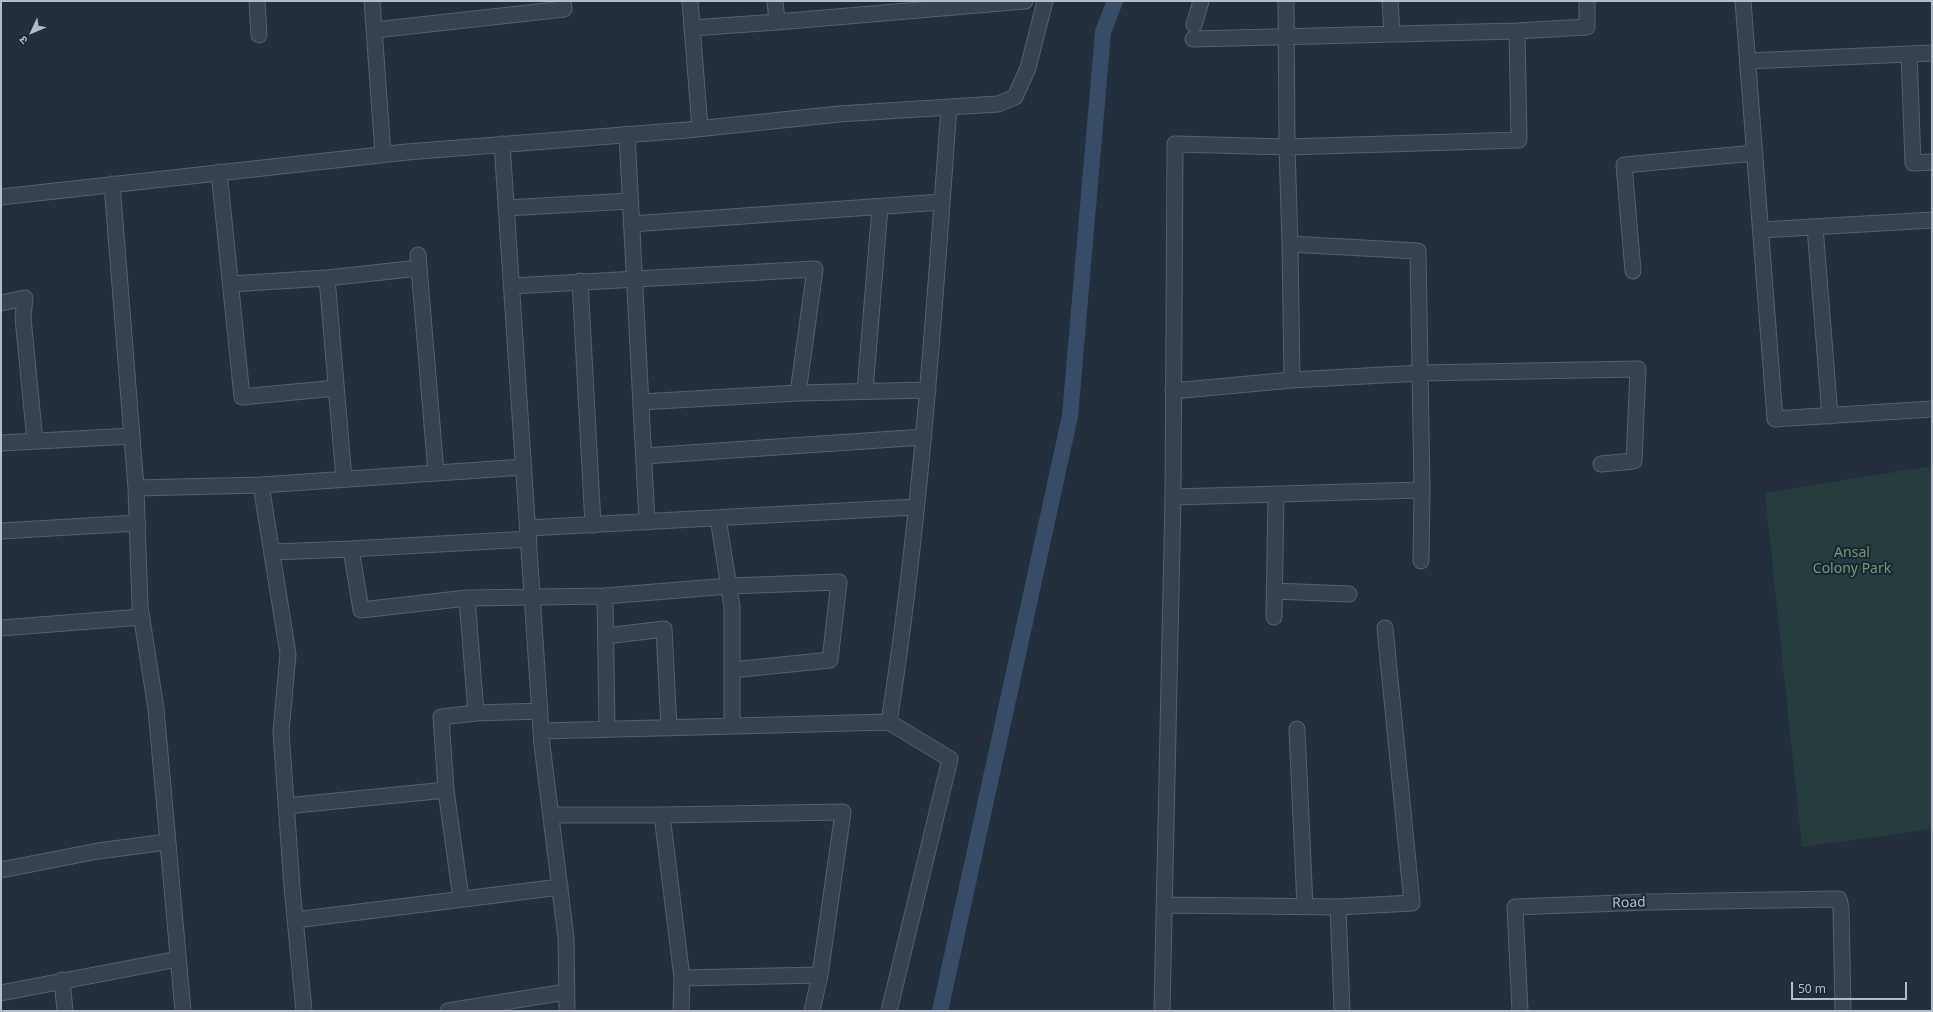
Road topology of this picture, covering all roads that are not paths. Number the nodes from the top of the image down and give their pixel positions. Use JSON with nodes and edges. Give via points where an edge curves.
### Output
{"nodes":[{"id":1,"x":257,"y":1,"type":"edge"},
{"id":2,"x":372,"y":1,"type":"edge"},
{"id":3,"x":563,"y":1,"type":"edge"},
{"id":4,"x":690,"y":1,"type":"edge"},
{"id":5,"x":774,"y":1,"type":"edge"},
{"id":6,"x":1025,"y":1,"type":"edge"},
{"id":7,"x":1045,"y":1,"type":"edge"},
{"id":8,"x":1201,"y":1,"type":"edge"},
{"id":9,"x":1286,"y":1,"type":"edge"},
{"id":10,"x":1390,"y":1,"type":"edge"},
{"id":11,"x":1587,"y":1,"type":"edge"},
{"id":12,"x":1743,"y":1,"type":"edge"},
{"id":13,"x":917,"y":6,"type":"edge"},
{"id":14,"x":777,"y":22,"type":"junction"},
{"id":15,"x":692,"y":28,"type":"junction"},
{"id":16,"x":374,"y":30,"type":"junction"},
{"id":17,"x":1517,"y":31,"type":"junction"},
{"id":18,"x":1392,"y":34,"type":"junction"},
{"id":19,"x":259,"y":35,"type":"dead end"},
{"id":20,"x":1287,"y":37,"type":"junction"},
{"id":21,"x":1932,"y":53,"type":"edge"},
{"id":22,"x":1909,"y":54,"type":"junction"},
{"id":23,"x":1748,"y":61,"type":"junction"},
{"id":24,"x":949,"y":107,"type":"junction"},
{"id":25,"x":700,"y":128,"type":"junction"},
{"id":26,"x":627,"y":134,"type":"junction"},
{"id":27,"x":502,"y":144,"type":"junction"},
{"id":28,"x":1287,"y":147,"type":"junction"},
{"id":29,"x":1755,"y":153,"type":"junction"},
{"id":30,"x":383,"y":154,"type":"junction"},
{"id":31,"x":1932,"y":162,"type":"edge"},
{"id":32,"x":219,"y":172,"type":"junction"},
{"id":33,"x":112,"y":184,"type":"junction"},
{"id":34,"x":1,"y":197,"type":"edge"},
{"id":35,"x":630,"y":201,"type":"junction"},
{"id":36,"x":942,"y":202,"type":"junction"},
{"id":37,"x":880,"y":207,"type":"junction"},
{"id":38,"x":506,"y":208,"type":"junction"},
{"id":39,"x":1932,"y":220,"type":"edge"},
{"id":40,"x":631,"y":224,"type":"junction"},
{"id":41,"x":1816,"y":227,"type":"junction"},
{"id":42,"x":1761,"y":230,"type":"junction"},
{"id":43,"x":1290,"y":244,"type":"junction"},
{"id":44,"x":1633,"y":271,"type":"dead end"},
{"id":45,"x":327,"y":278,"type":"junction"},
{"id":46,"x":634,"y":278,"type":"junction"},
{"id":47,"x":580,"y":282,"type":"junction"},
{"id":48,"x":231,"y":284,"type":"junction"},
{"id":49,"x":512,"y":286,"type":"junction"},
{"id":50,"x":1,"y":303,"type":"edge"},
{"id":51,"x":1420,"y":373,"type":"junction"},
{"id":52,"x":1292,"y":380,"type":"junction"},
{"id":53,"x":336,"y":388,"type":"junction"},
{"id":54,"x":928,"y":390,"type":"junction"},
{"id":55,"x":865,"y":391,"type":"junction"},
{"id":56,"x":1173,"y":391,"type":"junction"},
{"id":57,"x":798,"y":393,"type":"junction"},
{"id":58,"x":641,"y":402,"type":"junction"},
{"id":59,"x":1932,"y":409,"type":"edge"},
{"id":60,"x":1830,"y":416,"type":"junction"},
{"id":61,"x":132,"y":436,"type":"junction"},
{"id":62,"x":924,"y":437,"type":"junction"},
{"id":63,"x":36,"y":441,"type":"junction"},
{"id":64,"x":1,"y":443,"type":"edge"},
{"id":65,"x":644,"y":456,"type":"junction"},
{"id":66,"x":1601,"y":464,"type":"dead end"},
{"id":67,"x":524,"y":466,"type":"junction"},
{"id":68,"x":436,"y":473,"type":"junction"},
{"id":69,"x":344,"y":479,"type":"junction"},
{"id":70,"x":261,"y":485,"type":"junction"},
{"id":71,"x":136,"y":488,"type":"junction"},
{"id":72,"x":1422,"y":490,"type":"junction"},
{"id":73,"x":1276,"y":494,"type":"junction"},
{"id":74,"x":1173,"y":497,"type":"junction"},
{"id":75,"x":916,"y":507,"type":"junction"},
{"id":76,"x":718,"y":518,"type":"junction"},
{"id":77,"x":647,"y":522,"type":"junction"},
{"id":78,"x":138,"y":523,"type":"junction"},
{"id":79,"x":594,"y":525,"type":"junction"},
{"id":80,"x":1,"y":531,"type":"edge"},
{"id":81,"x":528,"y":534,"type":"junction"},
{"id":82,"x":351,"y":549,"type":"junction"},
{"id":83,"x":272,"y":552,"type":"junction"},
{"id":84,"x":1421,"y":561,"type":"dead end"},
{"id":85,"x":729,"y":586,"type":"junction"},
{"id":86,"x":1274,"y":591,"type":"junction"},
{"id":87,"x":1349,"y":594,"type":"dead end"},
{"id":88,"x":532,"y":596,"type":"junction"},
{"id":89,"x":605,"y":596,"type":"junction"},
{"id":90,"x":467,"y":598,"type":"junction"},
{"id":91,"x":142,"y":617,"type":"junction"},
{"id":92,"x":1274,"y":617,"type":"dead end"},
{"id":93,"x":1,"y":628,"type":"edge"},
{"id":94,"x":1385,"y":628,"type":"dead end"},
{"id":95,"x":606,"y":636,"type":"junction"},
{"id":96,"x":732,"y":670,"type":"junction"},
{"id":97,"x":540,"y":711,"type":"junction"},
{"id":98,"x":476,"y":713,"type":"junction"},
{"id":99,"x":889,"y":722,"type":"junction"},
{"id":100,"x":732,"y":726,"type":"junction"},
{"id":101,"x":669,"y":728,"type":"junction"},
{"id":102,"x":607,"y":729,"type":"junction"},
{"id":103,"x":1297,"y":729,"type":"dead end"},
{"id":104,"x":541,"y":731,"type":"junction"},
{"id":105,"x":446,"y":790,"type":"junction"},
{"id":106,"x":286,"y":806,"type":"junction"},
{"id":107,"x":551,"y":815,"type":"junction"},
{"id":108,"x":662,"y":815,"type":"junction"},
{"id":109,"x":167,"y":842,"type":"junction"},
{"id":110,"x":1,"y":870,"type":"edge"},
{"id":111,"x":560,"y":887,"type":"junction"},
{"id":112,"x":461,"y":899,"type":"junction"},
{"id":113,"x":1164,"y":905,"type":"junction"},
{"id":114,"x":1305,"y":907,"type":"junction"},
{"id":115,"x":1338,"y":907,"type":"junction"},
{"id":116,"x":295,"y":920,"type":"junction"},
{"id":117,"x":178,"y":959,"type":"junction"},
{"id":118,"x":820,"y":974,"type":"junction"},
{"id":119,"x":682,"y":978,"type":"junction"},
{"id":120,"x":62,"y":980,"type":"junction"},
{"id":121,"x":566,"y":992,"type":"junction"},
{"id":122,"x":1,"y":993,"type":"edge"},
{"id":123,"x":64,"y":1011,"type":"edge"},
{"id":124,"x":183,"y":1011,"type":"edge"},
{"id":125,"x":304,"y":1011,"type":"edge"},
{"id":126,"x":448,"y":1011,"type":"edge"},
{"id":127,"x":566,"y":1011,"type":"edge"},
{"id":128,"x":681,"y":1011,"type":"edge"},
{"id":129,"x":812,"y":1011,"type":"edge"},
{"id":130,"x":889,"y":1011,"type":"edge"},
{"id":131,"x":1162,"y":1011,"type":"edge"},
{"id":132,"x":1342,"y":1011,"type":"edge"},
{"id":133,"x":1520,"y":1011,"type":"edge"},
{"id":134,"x":1843,"y":1011,"type":"edge"}],
"edges":[{"from":1,"to":19,"type":"street"},
{"from":2,"to":16,"type":"street"},
{"from":3,"to":16,"type":"street","via":[[564,9]]},
{"from":4,"to":15,"type":"street"},
{"from":5,"to":14,"type":"street"},
{"from":6,"to":13,"type":"street"},
{"from":7,"to":24,"type":"street","via":[[1028,68],[1015,97],[998,104]]},
{"from":8,"to":20,"type":"street","via":[[1194,32]]},
{"from":9,"to":20,"type":"street"},
{"from":10,"to":18,"type":"street"},
{"from":11,"to":17,"type":"street","via":[[1587,27]]},
{"from":12,"to":23,"type":"street"},
{"from":13,"to":14,"type":"street"},
{"from":14,"to":15,"type":"street"},
{"from":15,"to":25,"type":"street"},
{"from":16,"to":30,"type":"street"},
{"from":17,"to":18,"type":"street"},
{"from":17,"to":28,"type":"street","via":[[1520,140]]},
{"from":18,"to":20,"type":"street"},
{"from":20,"to":28,"type":"street"},
{"from":21,"to":22,"type":"street"},
{"from":22,"to":23,"type":"street"},
{"from":22,"to":31,"type":"street","via":[[1913,163]]},
{"from":23,"to":29,"type":"street"},
{"from":24,"to":25,"type":"street","via":[[839,114]]},
{"from":24,"to":36,"type":"street"},
{"from":25,"to":26,"type":"street"},
{"from":26,"to":27,"type":"street"},
{"from":26,"to":35,"type":"street"},
{"from":27,"to":30,"type":"street"},
{"from":27,"to":38,"type":"street"},
{"from":28,"to":43,"type":"street"},
{"from":28,"to":56,"type":"street","via":[[1175,144]]},
{"from":29,"to":42,"type":"street"},
{"from":29,"to":44,"type":"street","via":[[1624,165]]},
{"from":30,"to":32,"type":"street"},
{"from":32,"to":33,"type":"street"},
{"from":32,"to":48,"type":"street"},
{"from":33,"to":34,"type":"street"},
{"from":33,"to":61,"type":"street"},
{"from":35,"to":38,"type":"street"},
{"from":35,"to":40,"type":"street"},
{"from":36,"to":37,"type":"street"},
{"from":36,"to":54,"type":"street"},
{"from":37,"to":40,"type":"street"},
{"from":37,"to":55,"type":"street"},
{"from":38,"to":49,"type":"street"},
{"from":39,"to":41,"type":"street"},
{"from":40,"to":46,"type":"street"},
{"from":41,"to":42,"type":"street"},
{"from":41,"to":60,"type":"street"},
{"from":42,"to":60,"type":"street","via":[[1775,419]]},
{"from":43,"to":51,"type":"street","via":[[1418,252]]},
{"from":43,"to":52,"type":"street"},
{"from":45,"to":48,"type":"street"},
{"from":45,"to":53,"type":"street"},
{"from":45,"to":68,"type":"street","via":[[419,261]]},
{"from":46,"to":47,"type":"street"},
{"from":46,"to":57,"type":"street","via":[[815,269]]},
{"from":46,"to":58,"type":"street"},
{"from":47,"to":49,"type":"street"},
{"from":47,"to":79,"type":"street"},
{"from":48,"to":53,"type":"street","via":[[242,397]]},
{"from":49,"to":67,"type":"street"},
{"from":50,"to":63,"type":"street","via":[[25,298],[24,318]]},
{"from":51,"to":52,"type":"street"},
{"from":51,"to":66,"type":"street","via":[[1638,369],[1634,461]]},
{"from":51,"to":72,"type":"street"},
{"from":52,"to":56,"type":"street"},
{"from":53,"to":69,"type":"street"},
{"from":54,"to":55,"type":"street"},
{"from":54,"to":62,"type":"street"},
{"from":55,"to":57,"type":"street"},
{"from":56,"to":74,"type":"street"},
{"from":57,"to":58,"type":"street"},
{"from":58,"to":65,"type":"street"},
{"from":59,"to":60,"type":"street"},
{"from":61,"to":63,"type":"street"},
{"from":61,"to":71,"type":"street"},
{"from":62,"to":65,"type":"street"},
{"from":62,"to":75,"type":"street"},
{"from":63,"to":64,"type":"street"},
{"from":65,"to":77,"type":"street"},
{"from":67,"to":68,"type":"street"},
{"from":67,"to":81,"type":"street"},
{"from":68,"to":69,"type":"street"},
{"from":69,"to":70,"type":"street"},
{"from":70,"to":71,"type":"street"},
{"from":70,"to":83,"type":"street"},
{"from":71,"to":78,"type":"street"},
{"from":72,"to":73,"type":"street"},
{"from":72,"to":84,"type":"street"},
{"from":73,"to":74,"type":"street"},
{"from":73,"to":86,"type":"street"},
{"from":74,"to":113,"type":"street"},
{"from":75,"to":76,"type":"street"},
{"from":75,"to":99,"type":"street","via":[[901,643]]},
{"from":76,"to":77,"type":"street"},
{"from":76,"to":85,"type":"street"},
{"from":77,"to":79,"type":"street"},
{"from":78,"to":80,"type":"street"},
{"from":78,"to":91,"type":"street"},
{"from":79,"to":81,"type":"street"},
{"from":81,"to":82,"type":"street"},
{"from":81,"to":88,"type":"street"},
{"from":82,"to":83,"type":"street"},
{"from":82,"to":90,"type":"street","via":[[361,610]]},
{"from":83,"to":106,"type":"street","via":[[288,654],[281,732]]},
{"from":85,"to":89,"type":"street"},
{"from":85,"to":96,"type":"street","via":[[732,607]]},
{"from":85,"to":96,"type":"street","via":[[839,582],[830,660]]},
{"from":86,"to":87,"type":"street"},
{"from":86,"to":92,"type":"street"},
{"from":88,"to":89,"type":"street"},
{"from":88,"to":90,"type":"street"},
{"from":88,"to":97,"type":"street"},
{"from":89,"to":95,"type":"street"},
{"from":90,"to":98,"type":"street"},
{"from":91,"to":93,"type":"street"},
{"from":91,"to":109,"type":"street","via":[[156,709]]},
{"from":94,"to":115,"type":"street","via":[[1412,904]]},
{"from":95,"to":101,"type":"street","via":[[664,629]]},
{"from":95,"to":102,"type":"street"},
{"from":96,"to":100,"type":"street"},
{"from":97,"to":98,"type":"street"},
{"from":97,"to":104,"type":"street"},
{"from":98,"to":105,"type":"street","via":[[441,716]]},
{"from":99,"to":100,"type":"street"},
{"from":99,"to":130,"type":"street","via":[[950,760]]},
{"from":100,"to":101,"type":"street"},
{"from":101,"to":102,"type":"street"},
{"from":102,"to":104,"type":"street"},
{"from":103,"to":114,"type":"street"},
{"from":104,"to":107,"type":"street"},
{"from":105,"to":106,"type":"street"},
{"from":105,"to":112,"type":"street"},
{"from":106,"to":116,"type":"street"},
{"from":107,"to":108,"type":"street"},
{"from":107,"to":111,"type":"street"},
{"from":108,"to":118,"type":"street","via":[[843,812]]},
{"from":108,"to":119,"type":"street"},
{"from":109,"to":110,"type":"street"},
{"from":109,"to":117,"type":"street"},
{"from":111,"to":112,"type":"street"},
{"from":111,"to":121,"type":"street","via":[[566,938]]},
{"from":112,"to":116,"type":"street"},
{"from":113,"to":114,"type":"street"},
{"from":113,"to":131,"type":"street"},
{"from":114,"to":115,"type":"street"},
{"from":115,"to":132,"type":"street"},
{"from":116,"to":125,"type":"street"},
{"from":117,"to":120,"type":"street"},
{"from":117,"to":124,"type":"street"},
{"from":118,"to":119,"type":"street"},
{"from":118,"to":129,"type":"street"},
{"from":119,"to":128,"type":"street"},
{"from":120,"to":122,"type":"street"},
{"from":120,"to":123,"type":"street"},
{"from":121,"to":126,"type":"street"},
{"from":121,"to":127,"type":"street"},
{"from":133,"to":134,"type":"street","name":"Road","via":[[1515,907],[1839,899]]}]}
